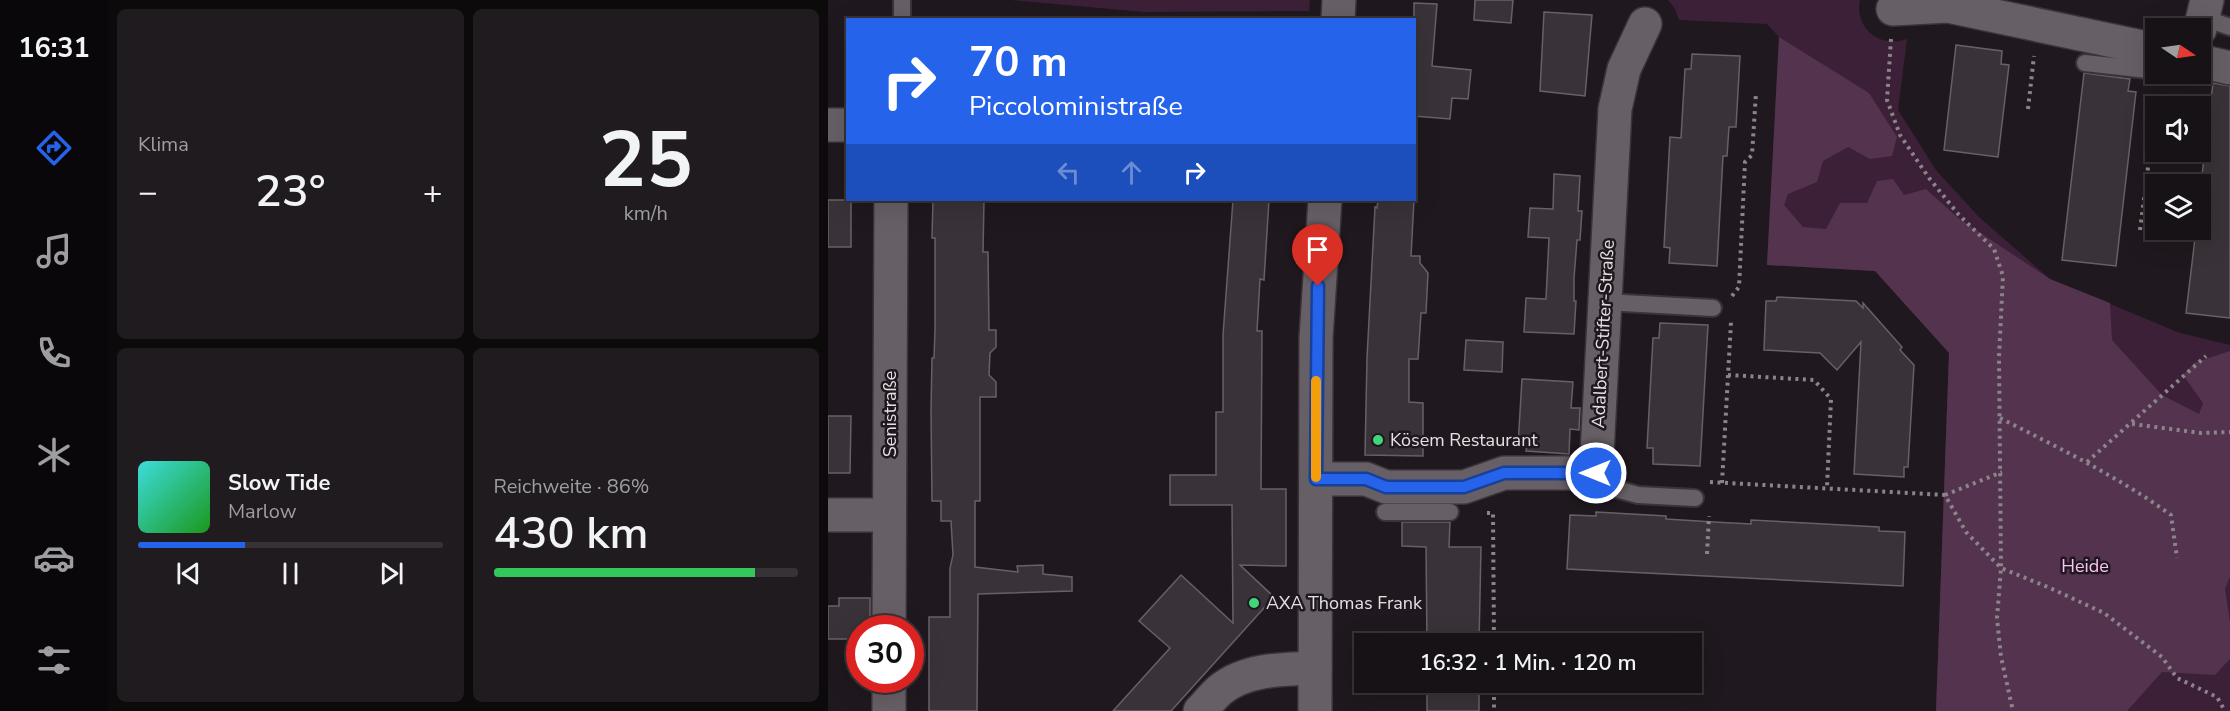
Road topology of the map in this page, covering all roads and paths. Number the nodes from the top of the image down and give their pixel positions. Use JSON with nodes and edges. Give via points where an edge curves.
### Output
{"nodes":[{"id":1,"x":902,"y":0,"type":"edge"},
{"id":2,"x":1339,"y":0,"type":"edge"},
{"id":3,"x":1893,"y":9,"type":"joint"},
{"id":4,"x":902,"y":18,"type":"edge"},
{"id":5,"x":1338,"y":18,"type":"edge"},
{"id":6,"x":1645,"y":24,"type":"dead end"},
{"id":7,"x":2038,"y":25,"type":"junction"},
{"id":8,"x":2145,"y":48,"type":"edge"},
{"id":9,"x":2085,"y":63,"type":"dead end"},
{"id":10,"x":2211,"y":64,"type":"edge"},
{"id":11,"x":2230,"y":68,"type":"edge"},
{"id":12,"x":2145,"y":70,"type":"edge"},
{"id":13,"x":1756,"y":93,"type":"dead end"},
{"id":14,"x":2028,"y":109,"type":"dead end"},
{"id":15,"x":828,"y":125,"type":"edge"},
{"id":16,"x":846,"y":125,"type":"edge"},
{"id":17,"x":2149,"y":162,"type":"edge"},
{"id":18,"x":891,"y":201,"type":"edge"},
{"id":19,"x":1324,"y":201,"type":"edge"},
{"id":20,"x":2140,"y":230,"type":"dead end"},
{"id":21,"x":1605,"y":302,"type":"junction"},
{"id":22,"x":1731,"y":306,"type":"dead end"},
{"id":23,"x":1713,"y":308,"type":"dead end"},
{"id":24,"x":1731,"y":317,"type":"dead end"},
{"id":25,"x":2206,"y":356,"type":"dead end"},
{"id":26,"x":1728,"y":375,"type":"junction"},
{"id":27,"x":2000,"y":418,"type":"junction"},
{"id":28,"x":2131,"y":424,"type":"junction"},
{"id":29,"x":2230,"y":432,"type":"edge"},
{"id":30,"x":2087,"y":462,"type":"junction"},
{"id":31,"x":2002,"y":472,"type":"junction"},
{"id":32,"x":1596,"y":473,"type":"junction"},
{"id":33,"x":1316,"y":479,"type":"junction"},
{"id":34,"x":1700,"y":482,"type":"dead end"},
{"id":35,"x":1722,"y":483,"type":"junction"},
{"id":36,"x":1827,"y":488,"type":"junction"},
{"id":37,"x":1945,"y":495,"type":"junction"},
{"id":38,"x":1695,"y":498,"type":"dead end"},
{"id":39,"x":1419,"y":500,"type":"junction"},
{"id":40,"x":1385,"y":512,"type":"dead end"},
{"id":41,"x":1450,"y":512,"type":"joint"},
{"id":42,"x":890,"y":515,"type":"junction"},
{"id":43,"x":828,"y":516,"type":"edge"},
{"id":44,"x":2177,"y":558,"type":"dead end"},
{"id":45,"x":2001,"y":568,"type":"junction"},
{"id":46,"x":889,"y":615,"type":"edge"},
{"id":47,"x":1494,"y":633,"type":"edge"},
{"id":48,"x":1315,"y":668,"type":"junction"},
{"id":49,"x":889,"y":693,"type":"edge"},
{"id":50,"x":1494,"y":693,"type":"edge"},
{"id":51,"x":889,"y":711,"type":"edge"},
{"id":52,"x":1200,"y":711,"type":"edge"},
{"id":53,"x":1315,"y":711,"type":"edge"},
{"id":54,"x":1494,"y":711,"type":"edge"},
{"id":55,"x":2013,"y":711,"type":"edge"},
{"id":56,"x":2225,"y":711,"type":"edge"}],
"edges":[{"from":1,"to":4,"type":"lane"},
{"from":2,"to":5,"type":"street"},
{"from":3,"to":7,"type":"street","via":[[1948,6]]},
{"from":3,"to":27,"type":"path","via":[[1887,100],[1900,135],[1959,215],[1994,249],[2003,276]]},
{"from":6,"to":21,"type":"street","name":"Adalbert-Stifter-Straße","via":[[1624,69],[1615,109]]},
{"from":7,"to":8,"type":"street"},
{"from":7,"to":14,"type":"path"},
{"from":9,"to":12,"type":"lane"},
{"from":10,"to":11,"type":"street"},
{"from":13,"to":22,"type":"path","via":[[1752,155],[1745,162],[1739,287],[1732,294]]},
{"from":15,"to":16,"type":"street"},
{"from":17,"to":20,"type":"path"},
{"from":18,"to":42,"type":"street","name":"Senistraße"},
{"from":19,"to":33,"type":"street","via":[[1317,327]]},
{"from":21,"to":23,"type":"lane"},
{"from":21,"to":32,"type":"street","name":"Adalbert-Stifter-Straße"},
{"from":24,"to":26,"type":"path"},
{"from":25,"to":28,"type":"path"},
{"from":26,"to":35,"type":"path"},
{"from":26,"to":36,"type":"path","via":[[1814,380],[1831,399]]},
{"from":27,"to":30,"type":"path"},
{"from":27,"to":31,"type":"path"},
{"from":28,"to":29,"type":"path","via":[[2201,433]]},
{"from":28,"to":30,"type":"path"},
{"from":30,"to":44,"type":"path","via":[[2171,515]]},
{"from":31,"to":37,"type":"path"},
{"from":31,"to":45,"type":"path"},
{"from":32,"to":38,"type":"lane","via":[[1616,489],[1638,495]]},
{"from":32,"to":39,"type":"street","via":[[1504,473]]},
{"from":33,"to":39,"type":"street","via":[[1366,479]]},
{"from":33,"to":48,"type":"street"},
{"from":34,"to":35,"type":"path"},
{"from":35,"to":36,"type":"path"},
{"from":36,"to":37,"type":"path"},
{"from":37,"to":45,"type":"path","via":[[1966,532]]},
{"from":39,"to":40,"type":"lane"},
{"from":39,"to":41,"type":"lane"},
{"from":41,"to":47,"type":"path","via":[[1493,513]]},
{"from":42,"to":43,"type":"street"},
{"from":42,"to":46,"type":"street","name":"Senistraße"},
{"from":45,"to":55,"type":"path","via":[[1997,618]]},
{"from":45,"to":56,"type":"path","via":[[2104,613],[2162,657],[2177,678],[2217,697]]},
{"from":48,"to":52,"type":"street","via":[[1259,672],[1237,679],[1219,690]]},
{"from":48,"to":53,"type":"street"},
{"from":49,"to":51,"type":"street"},
{"from":50,"to":54,"type":"path"}]}
